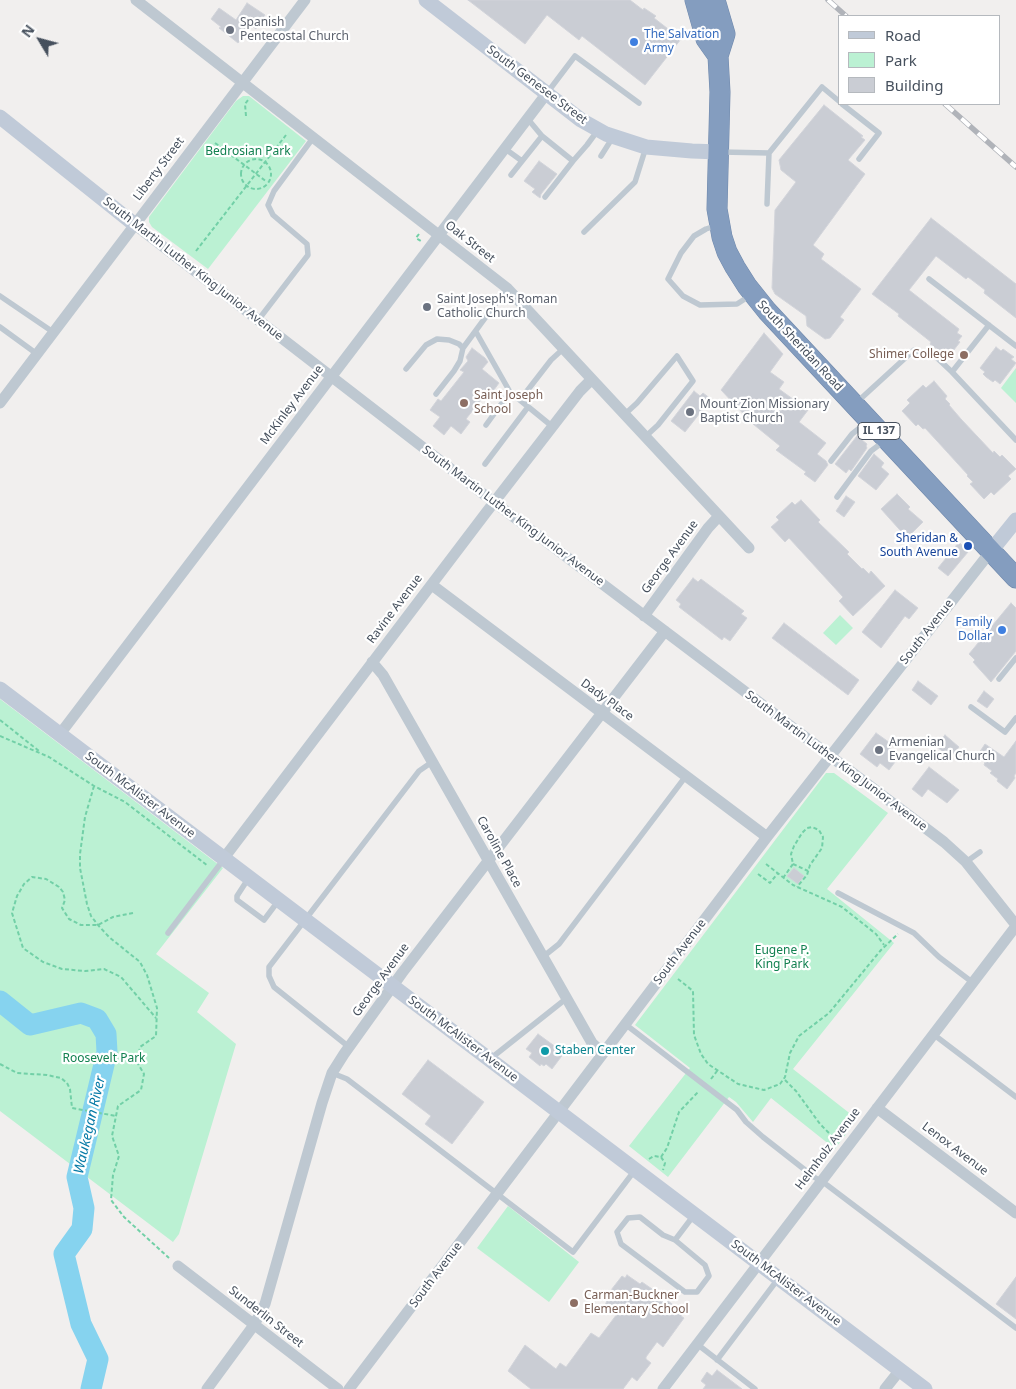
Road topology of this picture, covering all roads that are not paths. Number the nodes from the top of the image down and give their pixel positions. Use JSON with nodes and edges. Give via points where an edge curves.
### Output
{"nodes":[{"id":1,"x":136,"y":0,"type":"edge"},
{"id":2,"x":304,"y":0,"type":"edge"},
{"id":3,"x":426,"y":0,"type":"edge"},
{"id":4,"x":696,"y":0,"type":"edge"},
{"id":5,"x":715,"y":0,"type":"edge"},
{"id":6,"x":718,"y":56,"type":"junction"},
{"id":7,"x":242,"y":83,"type":"junction"},
{"id":8,"x":546,"y":93,"type":"junction"},
{"id":9,"x":838,"y":100,"type":"edge"},
{"id":10,"x":639,"y":104,"type":"dead end"},
{"id":11,"x":843,"y":105,"type":"edge"},
{"id":12,"x":0,"y":117,"type":"edge"},
{"id":13,"x":527,"y":118,"type":"junction"},
{"id":14,"x":598,"y":130,"type":"junction"},
{"id":15,"x":542,"y":136,"type":"junction"},
{"id":16,"x":613,"y":137,"type":"junction"},
{"id":17,"x":312,"y":138,"type":"junction"},
{"id":18,"x":646,"y":147,"type":"junction"},
{"id":19,"x":504,"y":148,"type":"junction"},
{"id":20,"x":719,"y":152,"type":"junction"},
{"id":21,"x":769,"y":153,"type":"junction"},
{"id":22,"x":601,"y":156,"type":"dead end"},
{"id":23,"x":859,"y":159,"type":"dead end"},
{"id":24,"x":522,"y":161,"type":"junction"},
{"id":25,"x":573,"y":161,"type":"junction"},
{"id":26,"x":511,"y":175,"type":"dead end"},
{"id":27,"x":545,"y":197,"type":"dead end"},
{"id":28,"x":767,"y":204,"type":"dead end"},
{"id":29,"x":134,"y":224,"type":"junction"},
{"id":30,"x":719,"y":224,"type":"junction"},
{"id":31,"x":584,"y":232,"type":"dead end"},
{"id":32,"x":438,"y":235,"type":"junction"},
{"id":33,"x":929,"y":279,"type":"dead end"},
{"id":34,"x":507,"y":288,"type":"junction"},
{"id":35,"x":753,"y":294,"type":"junction"},
{"id":36,"x":0,"y":296,"type":"edge"},
{"id":37,"x":258,"y":319,"type":"junction"},
{"id":38,"x":989,"y":325,"type":"junction"},
{"id":39,"x":0,"y":327,"type":"edge"},
{"id":40,"x":53,"y":332,"type":"junction"},
{"id":41,"x":476,"y":332,"type":"junction"},
{"id":42,"x":1016,"y":346,"type":"edge"},
{"id":43,"x":463,"y":348,"type":"junction"},
{"id":44,"x":564,"y":349,"type":"junction"},
{"id":45,"x":36,"y":354,"type":"junction"},
{"id":46,"x":406,"y":369,"type":"dead end"},
{"id":47,"x":952,"y":372,"type":"junction"},
{"id":48,"x":331,"y":376,"type":"junction"},
{"id":49,"x":591,"y":380,"type":"junction"},
{"id":50,"x":510,"y":392,"type":"junction"},
{"id":51,"x":436,"y":394,"type":"dead end"},
{"id":52,"x":520,"y":400,"type":"junction"},
{"id":53,"x":0,"y":403,"type":"edge"},
{"id":54,"x":854,"y":404,"type":"junction"},
{"id":55,"x":528,"y":407,"type":"junction"},
{"id":56,"x":624,"y":415,"type":"junction"},
{"id":57,"x":869,"y":420,"type":"junction"},
{"id":58,"x":486,"y":425,"type":"dead end"},
{"id":59,"x":553,"y":427,"type":"junction"},
{"id":60,"x":645,"y":437,"type":"junction"},
{"id":61,"x":887,"y":439,"type":"junction"},
{"id":62,"x":1016,"y":440,"type":"edge"},
{"id":63,"x":831,"y":461,"type":"dead end"},
{"id":64,"x":485,"y":464,"type":"dead end"},
{"id":65,"x":837,"y":497,"type":"dead end"},
{"id":66,"x":494,"y":502,"type":"junction"},
{"id":67,"x":719,"y":516,"type":"junction"},
{"id":68,"x":1016,"y":520,"type":"edge"},
{"id":69,"x":749,"y":548,"type":"dead end"},
{"id":70,"x":991,"y":551,"type":"junction"},
{"id":71,"x":1016,"y":578,"type":"edge"},
{"id":72,"x":432,"y":585,"type":"junction"},
{"id":73,"x":644,"y":616,"type":"junction"},
{"id":74,"x":664,"y":632,"type":"junction"},
{"id":75,"x":1016,"y":658,"type":"edge"},
{"id":76,"x":372,"y":662,"type":"junction"},
{"id":77,"x":1000,"y":679,"type":"dead end"},
{"id":78,"x":0,"y":689,"type":"edge"},
{"id":79,"x":971,"y":707,"type":"dead end"},
{"id":80,"x":602,"y":713,"type":"junction"},
{"id":81,"x":1016,"y":718,"type":"edge"},
{"id":82,"x":60,"y":734,"type":"junction"},
{"id":83,"x":830,"y":756,"type":"junction"},
{"id":84,"x":432,"y":762,"type":"junction"},
{"id":85,"x":686,"y":776,"type":"junction"},
{"id":86,"x":767,"y":837,"type":"junction"},
{"id":87,"x":980,"y":852,"type":"dead end"},
{"id":88,"x":224,"y":858,"type":"junction"},
{"id":89,"x":488,"y":861,"type":"junction"},
{"id":90,"x":966,"y":862,"type":"junction"},
{"id":91,"x":249,"y":877,"type":"junction"},
{"id":92,"x":838,"y":893,"type":"dead end"},
{"id":93,"x":279,"y":900,"type":"junction"},
{"id":94,"x":306,"y":920,"type":"junction"},
{"id":95,"x":1016,"y":926,"type":"edge"},
{"id":96,"x":168,"y":933,"type":"dead end"},
{"id":97,"x":544,"y":956,"type":"junction"},
{"id":98,"x":972,"y":982,"type":"junction"},
{"id":99,"x":393,"y":986,"type":"junction"},
{"id":100,"x":567,"y":998,"type":"junction"},
{"id":101,"x":625,"y":1024,"type":"junction"},
{"id":102,"x":933,"y":1034,"type":"junction"},
{"id":103,"x":349,"y":1046,"type":"junction"},
{"id":104,"x":603,"y":1053,"type":"junction"},
{"id":105,"x":490,"y":1059,"type":"junction"},
{"id":106,"x":332,"y":1073,"type":"junction"},
{"id":107,"x":1016,"y":1097,"type":"edge"},
{"id":108,"x":877,"y":1108,"type":"junction"},
{"id":109,"x":559,"y":1111,"type":"junction"},
{"id":110,"x":636,"y":1168,"type":"junction"},
{"id":111,"x":821,"y":1181,"type":"junction"},
{"id":112,"x":498,"y":1194,"type":"junction"},
{"id":113,"x":695,"y":1213,"type":"junction"},
{"id":114,"x":1016,"y":1213,"type":"edge"},
{"id":115,"x":675,"y":1240,"type":"junction"},
{"id":116,"x":759,"y":1262,"type":"junction"},
{"id":117,"x":178,"y":1266,"type":"road end"},
{"id":118,"x":779,"y":1277,"type":"junction"},
{"id":119,"x":254,"y":1325,"type":"junction"},
{"id":120,"x":1016,"y":1328,"type":"edge"},
{"id":121,"x":697,"y":1344,"type":"junction"},
{"id":122,"x":717,"y":1360,"type":"junction"},
{"id":123,"x":900,"y":1370,"type":"junction"},
{"id":124,"x":207,"y":1389,"type":"edge"},
{"id":125,"x":338,"y":1389,"type":"edge"},
{"id":126,"x":350,"y":1389,"type":"edge"},
{"id":127,"x":663,"y":1389,"type":"edge"},
{"id":128,"x":755,"y":1389,"type":"edge"},
{"id":129,"x":885,"y":1389,"type":"edge"},
{"id":130,"x":926,"y":1389,"type":"edge"}],
"edges":[{"from":1,"to":7,"type":"street","name":"Oak Street"},
{"from":2,"to":7,"type":"street","name":"Liberty Street"},
{"from":3,"to":8,"type":"street","name":"South Genesee Street"},
{"from":4,"to":6,"type":"highway","number":"IL 137","via":[[706,38]]},
{"from":5,"to":6,"type":"highway","number":"IL 137","via":[[724,34]]},
{"from":6,"to":20,"type":"highway","name":"South Sheridan Road","number":"IL 137"},
{"from":7,"to":17,"type":"street","name":"Oak Street"},
{"from":7,"to":29,"type":"street","name":"Liberty Street"},
{"from":8,"to":10,"type":"lane","via":[[575,56]]},
{"from":8,"to":13,"type":"street","name":"McKinley Avenue"},
{"from":8,"to":14,"type":"street","name":"South Genesee Street"},
{"from":9,"to":21,"type":"lane","via":[[822,87]]},
{"from":11,"to":23,"type":"lane","via":[[879,134]]},
{"from":12,"to":29,"type":"street","name":"South Martin Luther King Junior Avenue"},
{"from":13,"to":15,"type":"lane"},
{"from":13,"to":19,"type":"street","name":"McKinley Avenue"},
{"from":14,"to":16,"type":"street","name":"South Genesee Street"},
{"from":14,"to":25,"type":"lane"},
{"from":15,"to":24,"type":"lane"},
{"from":15,"to":25,"type":"lane"},
{"from":16,"to":18,"type":"street","name":"South Genesee Street"},
{"from":16,"to":22,"type":"lane"},
{"from":17,"to":32,"type":"street","name":"Oak Street"},
{"from":17,"to":37,"type":"lane","via":[[268,204],[273,215],[306,244],[308,255]]},
{"from":18,"to":20,"type":"street","name":"South Genesee Street"},
{"from":18,"to":31,"type":"lane","via":[[635,182]]},
{"from":19,"to":24,"type":"lane"},
{"from":19,"to":32,"type":"street","name":"McKinley Avenue"},
{"from":20,"to":21,"type":"lane"},
{"from":20,"to":30,"type":"highway","name":"South Sheridan Road","number":"IL 137"},
{"from":21,"to":28,"type":"lane"},
{"from":24,"to":26,"type":"lane"},
{"from":25,"to":27,"type":"lane"},
{"from":29,"to":37,"type":"street","name":"South Martin Luther King Junior Avenue"},
{"from":29,"to":40,"type":"street","name":"Liberty Street"},
{"from":30,"to":35,"type":"highway","name":"South Sheridan Road","number":"IL 137","via":[[727,252]]},
{"from":30,"to":35,"type":"lane","via":[[694,236],[668,279],[683,296],[700,305],[737,304]]},
{"from":32,"to":34,"type":"street","name":"Oak Street"},
{"from":32,"to":48,"type":"street","name":"McKinley Avenue"},
{"from":33,"to":38,"type":"lane"},
{"from":34,"to":41,"type":"lane"},
{"from":34,"to":44,"type":"street","name":"Oak Street"},
{"from":35,"to":54,"type":"highway","name":"South Sheridan Road","number":"IL 137"},
{"from":36,"to":40,"type":"lane"},
{"from":37,"to":48,"type":"street","name":"South Martin Luther King Junior Avenue"},
{"from":38,"to":42,"type":"lane"},
{"from":38,"to":47,"type":"lane"},
{"from":39,"to":45,"type":"lane"},
{"from":40,"to":45,"type":"street","name":"Liberty Street"},
{"from":41,"to":43,"type":"lane"},
{"from":41,"to":50,"type":"lane"},
{"from":43,"to":46,"type":"lane","via":[[449,340],[437,339],[426,345]]},
{"from":43,"to":51,"type":"lane","via":[[454,371]]},
{"from":44,"to":49,"type":"street","name":"Oak Street"},
{"from":44,"to":52,"type":"lane","via":[[551,360]]},
{"from":45,"to":53,"type":"street","name":"Liberty Street"},
{"from":47,"to":54,"type":"lane","via":[[934,355],[914,350]]},
{"from":47,"to":62,"type":"lane"},
{"from":48,"to":66,"type":"street","name":"South Martin Luther King Junior Avenue"},
{"from":48,"to":82,"type":"street","name":"McKinley Avenue"},
{"from":49,"to":56,"type":"street","name":"Oak Street"},
{"from":49,"to":59,"type":"street","name":"Ravine Avenue"},
{"from":50,"to":52,"type":"lane"},
{"from":50,"to":58,"type":"lane"},
{"from":52,"to":55,"type":"lane"},
{"from":54,"to":57,"type":"highway","name":"South Sheridan Road","number":"IL 137"},
{"from":55,"to":59,"type":"lane"},
{"from":55,"to":64,"type":"lane"},
{"from":56,"to":60,"type":"street","name":"Oak Street"},
{"from":56,"to":60,"type":"lane","via":[[677,356],[692,381]]},
{"from":57,"to":61,"type":"highway","name":"South Sheridan Road","number":"IL 137"},
{"from":57,"to":63,"type":"lane","via":[[852,434]]},
{"from":59,"to":66,"type":"street","name":"Ravine Avenue"},
{"from":60,"to":67,"type":"street","name":"Oak Street"},
{"from":61,"to":65,"type":"lane","via":[[871,451]]},
{"from":61,"to":70,"type":"highway","name":"South Sheridan Road","number":"IL 137"},
{"from":66,"to":72,"type":"street","name":"Ravine Avenue"},
{"from":66,"to":73,"type":"street","name":"South Martin Luther King Junior Avenue"},
{"from":67,"to":69,"type":"street","name":"Oak Street"},
{"from":67,"to":73,"type":"street","name":"George Avenue"},
{"from":68,"to":70,"type":"street","name":"South Avenue"},
{"from":70,"to":71,"type":"highway","name":"South Sheridan Road","number":"IL 137"},
{"from":70,"to":83,"type":"street","name":"South Avenue"},
{"from":72,"to":76,"type":"street","name":"Ravine Avenue"},
{"from":72,"to":80,"type":"street","name":"Dady Place"},
{"from":73,"to":74,"type":"street","name":"South Martin Luther King Junior Avenue"},
{"from":74,"to":80,"type":"street","name":"George Avenue"},
{"from":74,"to":83,"type":"street","name":"South Martin Luther King Junior Avenue"},
{"from":75,"to":77,"type":"lane"},
{"from":76,"to":84,"type":"street","name":"Caroline Place"},
{"from":76,"to":88,"type":"street","name":"Ravine Avenue"},
{"from":78,"to":82,"type":"street","name":"South McAlister Avenue"},
{"from":79,"to":81,"type":"lane","via":[[1005,732]]},
{"from":80,"to":85,"type":"street","name":"Dady Place"},
{"from":80,"to":89,"type":"street","name":"George Avenue"},
{"from":82,"to":88,"type":"street","name":"South McAlister Avenue"},
{"from":83,"to":86,"type":"street","name":"South Avenue"},
{"from":83,"to":90,"type":"street","name":"South Martin Luther King Junior Avenue"},
{"from":84,"to":89,"type":"street","name":"Caroline Place"},
{"from":84,"to":94,"type":"lane","via":[[419,771]]},
{"from":85,"to":86,"type":"street","name":"Dady Place"},
{"from":85,"to":97,"type":"lane","via":[[559,944]]},
{"from":86,"to":101,"type":"street","name":"South Avenue"},
{"from":87,"to":90,"type":"lane"},
{"from":88,"to":91,"type":"street","name":"South McAlister Avenue"},
{"from":88,"to":96,"type":"lane"},
{"from":89,"to":97,"type":"street","name":"Caroline Place"},
{"from":89,"to":99,"type":"street","name":"George Avenue"},
{"from":90,"to":95,"type":"street","name":"South Martin Luther King Junior Avenue"},
{"from":91,"to":93,"type":"street","name":"South McAlister Avenue"},
{"from":91,"to":93,"type":"lane","via":[[237,900],[264,920]]},
{"from":92,"to":98,"type":"lane","via":[[914,933]]},
{"from":93,"to":94,"type":"street","name":"South McAlister Avenue"},
{"from":94,"to":99,"type":"street","name":"South McAlister Avenue"},
{"from":94,"to":103,"type":"lane","via":[[271,964],[269,976],[274,988]]},
{"from":95,"to":98,"type":"street","name":"Helmholz Avenue"},
{"from":97,"to":100,"type":"street","name":"Caroline Place"},
{"from":98,"to":102,"type":"street","name":"Helmholz Avenue"},
{"from":99,"to":103,"type":"street","name":"George Avenue"},
{"from":99,"to":105,"type":"street","name":"South McAlister Avenue"},
{"from":100,"to":104,"type":"street","name":"Caroline Place","via":[[592,1043]]},
{"from":100,"to":105,"type":"lane"},
{"from":101,"to":104,"type":"street","name":"South Avenue"},
{"from":101,"to":111,"type":"lane","via":[[737,1110],[763,1137]]},
{"from":102,"to":107,"type":"lane"},
{"from":102,"to":108,"type":"street","name":"Helmholz Avenue"},
{"from":103,"to":106,"type":"street","name":"George Avenue"},
{"from":104,"to":109,"type":"street","name":"South Avenue"},
{"from":105,"to":109,"type":"street","name":"South McAlister Avenue"},
{"from":106,"to":112,"type":"lane","via":[[347,1079]]},
{"from":106,"to":119,"type":"street","name":"George Avenue","via":[[265,1304]]},
{"from":108,"to":111,"type":"street","name":"Helmholz Avenue"},
{"from":108,"to":114,"type":"street","name":"Lenox Avenue"},
{"from":109,"to":110,"type":"street","name":"South McAlister Avenue"},
{"from":109,"to":112,"type":"street","name":"South Avenue"},
{"from":110,"to":112,"type":"lane","via":[[573,1252]]},
{"from":110,"to":113,"type":"street","name":"South McAlister Avenue"},
{"from":111,"to":116,"type":"street","name":"Helmholz Avenue"},
{"from":111,"to":120,"type":"lane"},
{"from":112,"to":126,"type":"street","name":"South Avenue"},
{"from":113,"to":115,"type":"lane"},
{"from":113,"to":116,"type":"street","name":"South McAlister Avenue"},
{"from":115,"to":115,"type":"lane","via":[[640,1217],[628,1218],[617,1232],[622,1244],[685,1292],[697,1292],[709,1276],[705,1265]]},
{"from":116,"to":118,"type":"street","name":"South McAlister Avenue"},
{"from":116,"to":121,"type":"street","name":"Helmholz Avenue"},
{"from":117,"to":119,"type":"street","name":"Sunderlin Street"},
{"from":118,"to":122,"type":"lane"},
{"from":118,"to":123,"type":"street","name":"South McAlister Avenue"},
{"from":119,"to":124,"type":"street","name":"George Avenue"},
{"from":119,"to":125,"type":"street","name":"Sunderlin Street"},
{"from":121,"to":122,"type":"lane"},
{"from":121,"to":127,"type":"street","name":"Helmholz Avenue"},
{"from":122,"to":128,"type":"lane"},
{"from":123,"to":129,"type":"street"},
{"from":123,"to":130,"type":"street","name":"South McAlister Avenue"}]}
